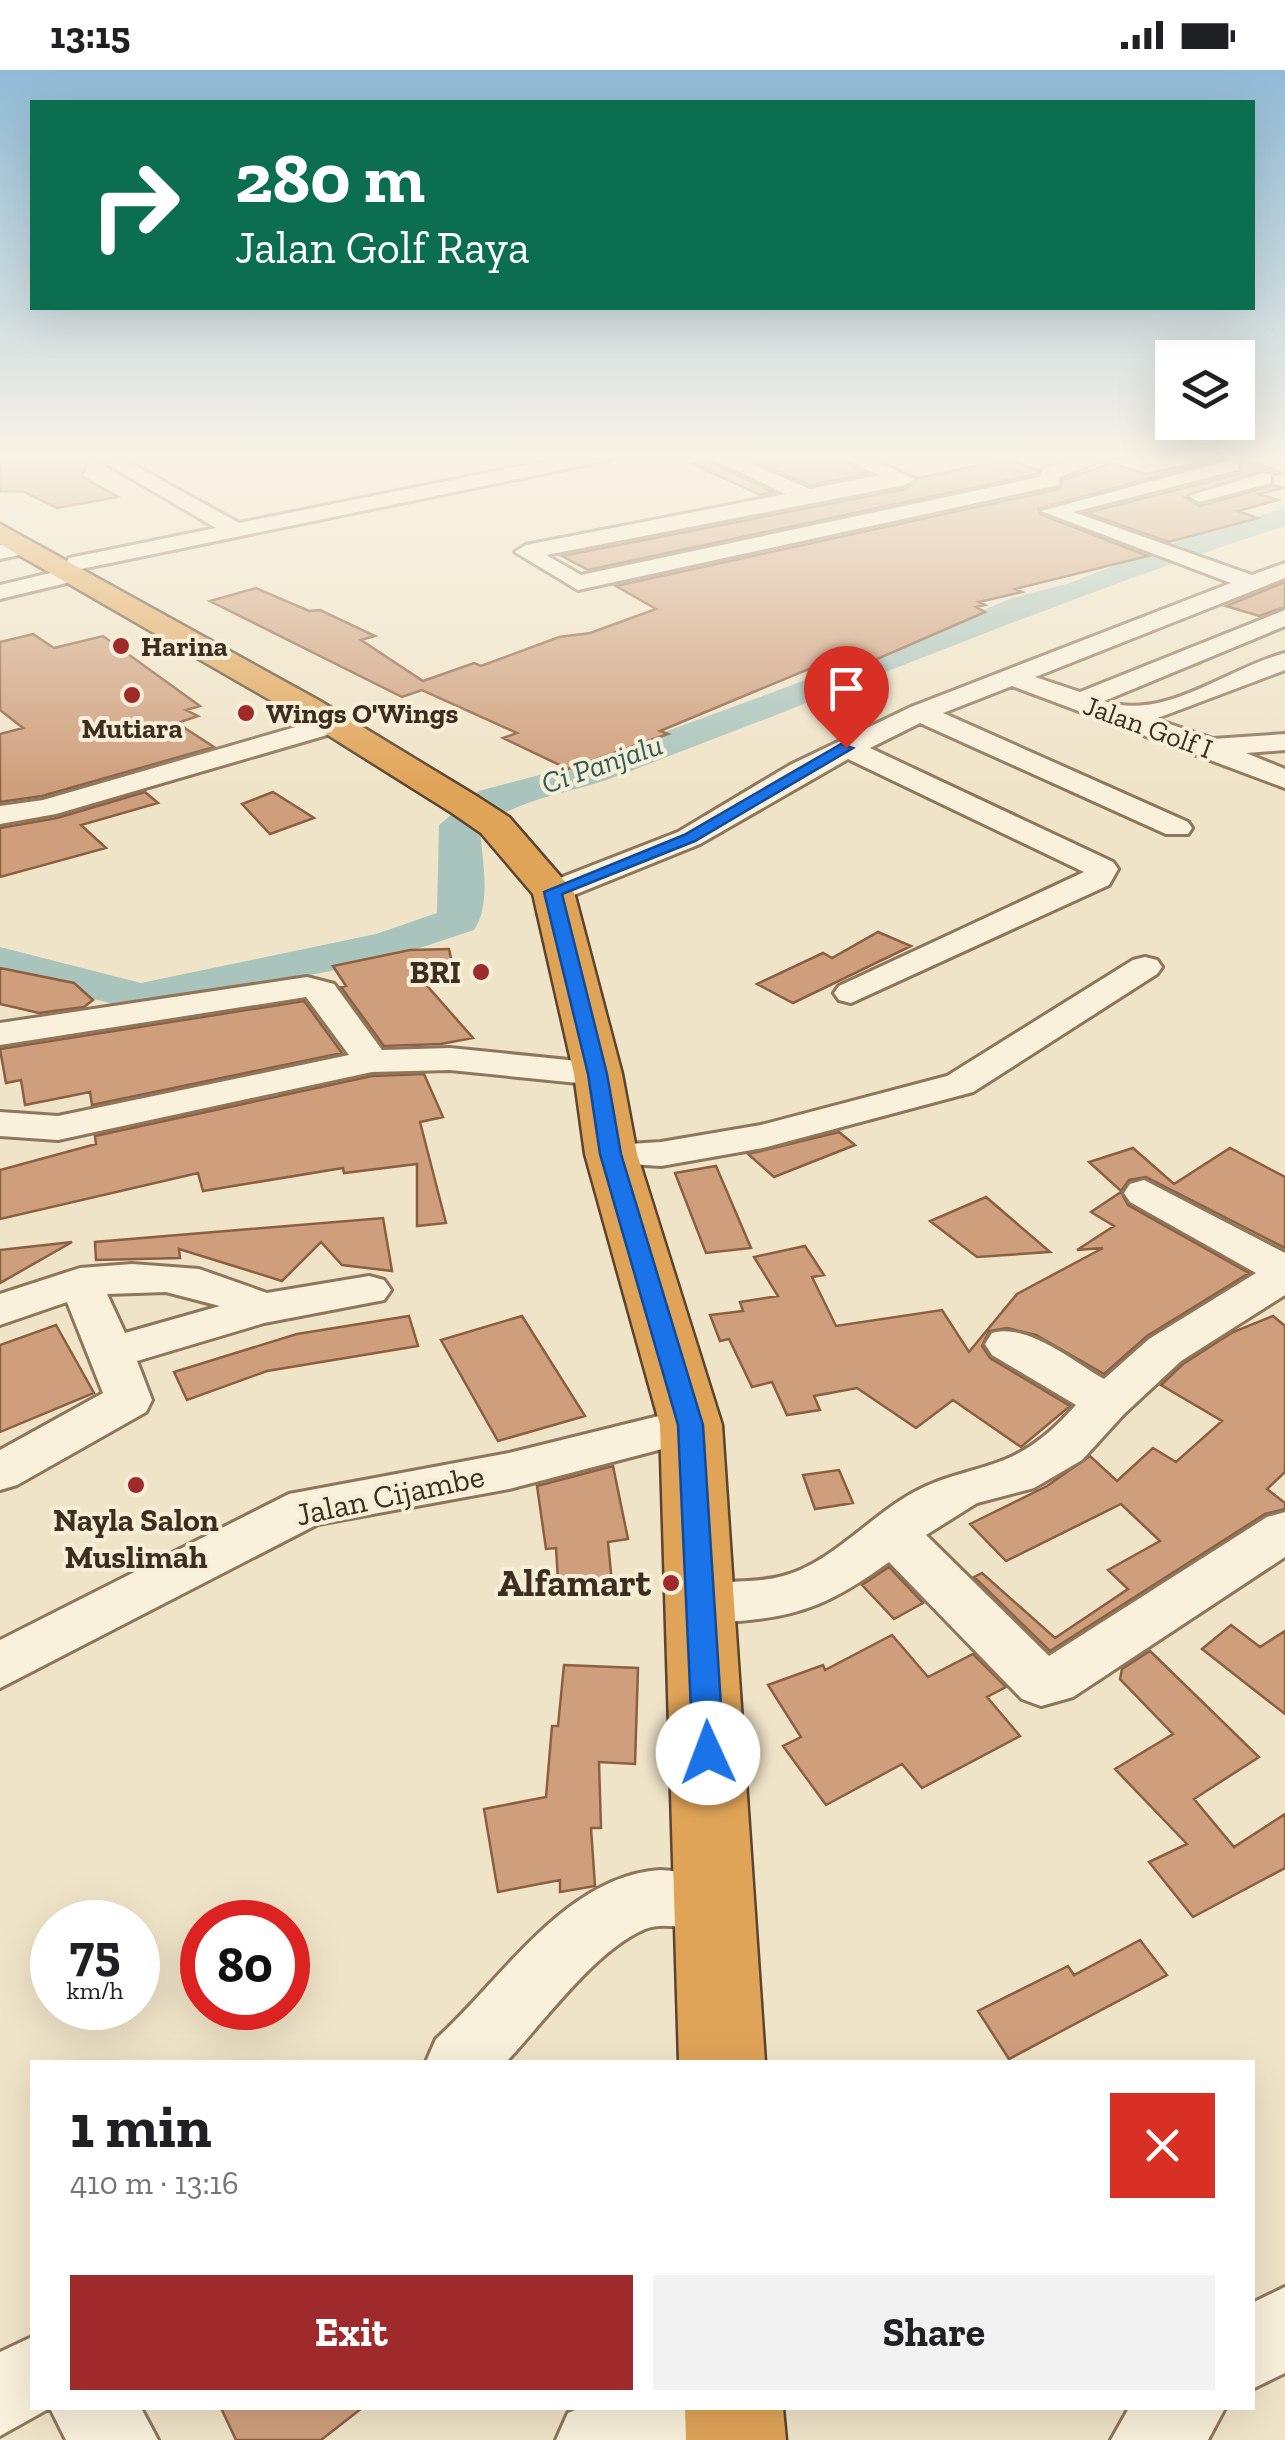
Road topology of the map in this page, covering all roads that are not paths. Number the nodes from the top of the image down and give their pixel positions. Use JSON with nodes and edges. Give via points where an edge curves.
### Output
{"nodes":[{"id":1,"x":62,"y":565,"type":"edge"},
{"id":2,"x":85,"y":565,"type":"edge"},
{"id":3,"x":548,"y":565,"type":"edge"},
{"id":4,"x":663,"y":565,"type":"edge"},
{"id":5,"x":1195,"y":565,"type":"edge"},
{"id":6,"x":71,"y":568,"type":"junction"},
{"id":7,"x":1285,"y":570,"type":"edge"},
{"id":8,"x":1252,"y":583,"type":"junction"},
{"id":9,"x":0,"y":592,"type":"edge"},
{"id":10,"x":1201,"y":602,"type":"junction"},
{"id":11,"x":1279,"y":623,"type":"edge"},
{"id":12,"x":1285,"y":660,"type":"edge"},
{"id":13,"x":1011,"y":676,"type":"junction"},
{"id":14,"x":1078,"y":702,"type":"junction"},
{"id":15,"x":920,"y":713,"type":"junction"},
{"id":16,"x":1128,"y":718,"type":"junction"},
{"id":17,"x":334,"y":724,"type":"junction"},
{"id":18,"x":1285,"y":742,"type":"edge"},
{"id":19,"x":1209,"y":747,"type":"junction"},
{"id":20,"x":846,"y":748,"type":"junction"},
{"id":21,"x":1285,"y":779,"type":"edge"},
{"id":22,"x":0,"y":816,"type":"edge"},
{"id":23,"x":1177,"y":828,"type":"dead end"},
{"id":24,"x":553,"y":892,"type":"junction"},
{"id":25,"x":1145,"y":967,"type":"dead end"},
{"id":26,"x":851,"y":993,"type":"dead end"},
{"id":27,"x":0,"y":1034,"type":"edge"},
{"id":28,"x":372,"y":1060,"type":"junction"},
{"id":29,"x":598,"y":1074,"type":"junction"},
{"id":30,"x":0,"y":1124,"type":"edge"},
{"id":31,"x":611,"y":1154,"type":"junction"},
{"id":32,"x":1144,"y":1193,"type":"dead end"},
{"id":33,"x":1285,"y":1273,"type":"edge"},
{"id":34,"x":80,"y":1282,"type":"junction"},
{"id":35,"x":369,"y":1290,"type":"dead end"},
{"id":36,"x":261,"y":1309,"type":"junction"},
{"id":37,"x":0,"y":1310,"type":"edge"},
{"id":38,"x":1008,"y":1344,"type":"dead end"},
{"id":39,"x":110,"y":1353,"type":"junction"},
{"id":40,"x":1107,"y":1402,"type":"junction"},
{"id":41,"x":691,"y":1425,"type":"junction"},
{"id":42,"x":0,"y":1472,"type":"edge"},
{"id":43,"x":1285,"y":1531,"type":"edge"},
{"id":44,"x":892,"y":1533,"type":"junction"},
{"id":45,"x":703,"y":1604,"type":"junction"},
{"id":46,"x":0,"y":1666,"type":"edge"},
{"id":47,"x":714,"y":1903,"type":"junction"},
{"id":48,"x":461,"y":2060,"type":"edge"},
{"id":49,"x":722,"y":2060,"type":"edge"},
{"id":50,"x":1285,"y":2324,"type":"edge"},
{"id":51,"x":1255,"y":2349,"type":"edge"},
{"id":52,"x":30,"y":2376,"type":"edge"},
{"id":53,"x":0,"y":2398,"type":"edge"},
{"id":54,"x":90,"y":2410,"type":"edge"},
{"id":55,"x":1185,"y":2410,"type":"edge"},
{"id":56,"x":735,"y":2420,"type":"edge"},
{"id":57,"x":119,"y":2440,"type":"edge"},
{"id":58,"x":594,"y":2440,"type":"edge"},
{"id":59,"x":1150,"y":2440,"type":"edge"}],
"edges":[{"from":1,"to":6,"type":"highway"},
{"from":2,"to":6,"type":"street"},
{"from":3,"to":4,"type":"street","via":[[578,582]]},
{"from":5,"to":8,"type":"street"},
{"from":6,"to":9,"type":"street"},
{"from":6,"to":17,"type":"highway"},
{"from":7,"to":8,"type":"street"},
{"from":8,"to":10,"type":"street"},
{"from":10,"to":11,"type":"street"},
{"from":10,"to":13,"type":"street"},
{"from":11,"to":14,"type":"street"},
{"from":12,"to":16,"type":"street","via":[[1178,705]]},
{"from":13,"to":14,"type":"street","name":"Jalan Golf I"},
{"from":13,"to":15,"type":"street"},
{"from":14,"to":16,"type":"street","name":"Jalan Golf I"},
{"from":15,"to":20,"type":"street"},
{"from":15,"to":23,"type":"street"},
{"from":16,"to":19,"type":"street","name":"Jalan Golf I"},
{"from":17,"to":22,"type":"street"},
{"from":17,"to":24,"type":"highway","via":[[495,825]]},
{"from":18,"to":19,"type":"street"},
{"from":19,"to":21,"type":"street","name":"Jalan Golf I"},
{"from":20,"to":24,"type":"street","via":[[689,838]]},
{"from":20,"to":26,"type":"street","via":[[1102,869],[1098,878]]},
{"from":24,"to":29,"type":"highway"},
{"from":25,"to":31,"type":"street","via":[[960,1084],[763,1136],[662,1154]]},
{"from":27,"to":28,"type":"street","via":[[306,987],[322,991]]},
{"from":28,"to":29,"type":"street","via":[[450,1059]]},
{"from":28,"to":30,"type":"street","via":[[58,1128]]},
{"from":29,"to":31,"type":"highway"},
{"from":31,"to":41,"type":"highway"},
{"from":32,"to":33,"type":"street"},
{"from":33,"to":40,"type":"street","via":[[1165,1350]]},
{"from":34,"to":36,"type":"street","via":[[136,1276],[199,1284],[239,1294]]},
{"from":34,"to":37,"type":"street"},
{"from":34,"to":39,"type":"street"},
{"from":35,"to":36,"type":"street"},
{"from":36,"to":39,"type":"street"},
{"from":38,"to":40,"type":"street"},
{"from":39,"to":42,"type":"street","via":[[129,1400]]},
{"from":40,"to":44,"type":"street","via":[[1065,1448],[1017,1476],[963,1488]]},
{"from":41,"to":45,"type":"highway"},
{"from":41,"to":46,"type":"street","name":"Jalan Cijambe","via":[[509,1471],[307,1507]]},
{"from":43,"to":44,"type":"street","via":[[1054,1681],[1041,1683]]},
{"from":44,"to":45,"type":"street","via":[[826,1580],[786,1597]]},
{"from":45,"to":47,"type":"highway"},
{"from":47,"to":48,"type":"street","via":[[649,1898],[620,1911],[587,1934]]},
{"from":47,"to":49,"type":"highway"},
{"from":50,"to":51,"type":"street"},
{"from":52,"to":53,"type":"street"},
{"from":54,"to":57,"type":"street"},
{"from":55,"to":59,"type":"street"},
{"from":56,"to":58,"type":"street"}]}
